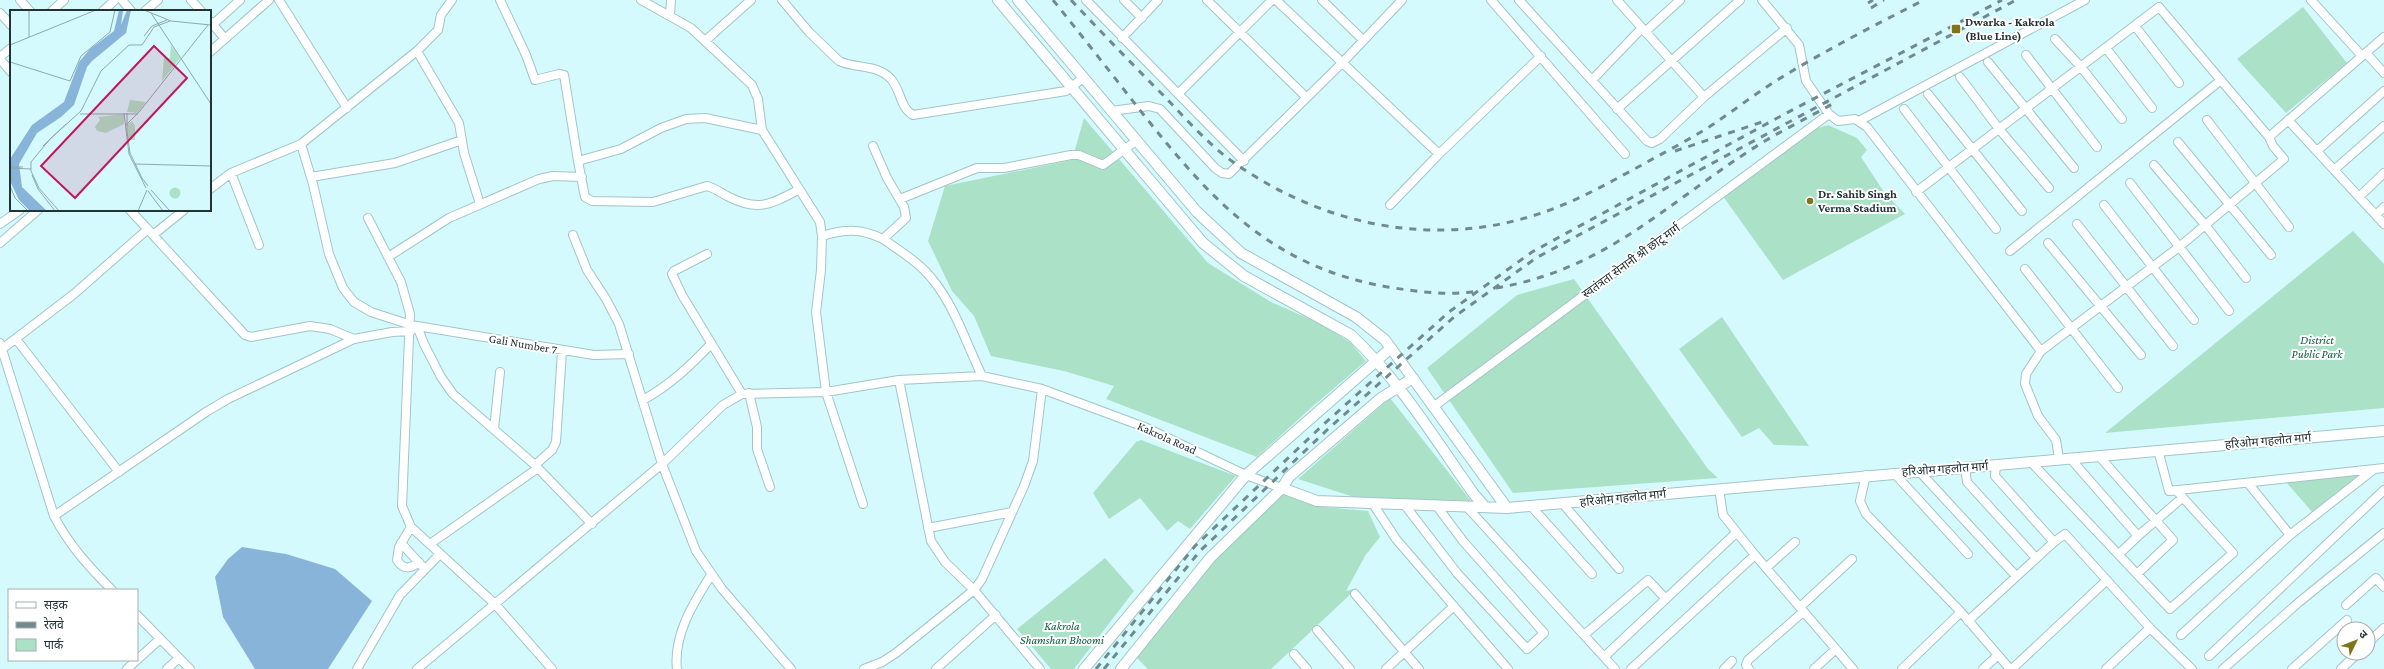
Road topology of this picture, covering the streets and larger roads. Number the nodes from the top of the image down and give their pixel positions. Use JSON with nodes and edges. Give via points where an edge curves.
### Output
{"nodes":[{"id":1,"x":20,"y":0,"type":"edge"},
{"id":2,"x":64,"y":0,"type":"edge"},
{"id":3,"x":115,"y":0,"type":"edge"},
{"id":4,"x":122,"y":0,"type":"edge"},
{"id":5,"x":158,"y":0,"type":"edge"},
{"id":6,"x":191,"y":0,"type":"edge"},
{"id":7,"x":240,"y":0,"type":"edge"},
{"id":8,"x":269,"y":0,"type":"edge"},
{"id":9,"x":279,"y":0,"type":"edge"},
{"id":10,"x":452,"y":0,"type":"edge"},
{"id":11,"x":500,"y":0,"type":"edge"},
{"id":12,"x":671,"y":0,"type":"edge"},
{"id":13,"x":751,"y":0,"type":"edge"},
{"id":14,"x":782,"y":0,"type":"edge"},
{"id":15,"x":998,"y":0,"type":"edge"},
{"id":16,"x":1018,"y":0,"type":"edge"},
{"id":17,"x":1086,"y":0,"type":"edge"},
{"id":18,"x":1124,"y":0,"type":"edge"},
{"id":19,"x":1158,"y":0,"type":"edge"},
{"id":20,"x":1207,"y":0,"type":"edge"},
{"id":21,"x":1272,"y":0,"type":"edge"},
{"id":22,"x":1276,"y":0,"type":"edge"},
{"id":23,"x":1322,"y":0,"type":"edge"},
{"id":24,"x":1402,"y":0,"type":"edge"},
{"id":25,"x":1491,"y":0,"type":"edge"},
{"id":26,"x":1519,"y":0,"type":"edge"},
{"id":27,"x":1617,"y":0,"type":"edge"},
{"id":28,"x":1680,"y":0,"type":"edge"},
{"id":29,"x":1740,"y":0,"type":"edge"},
{"id":30,"x":1762,"y":0,"type":"edge"},
{"id":31,"x":2085,"y":0,"type":"edge"},
{"id":32,"x":2311,"y":0,"type":"edge"},
{"id":33,"x":646,"y":1,"type":"edge"},
{"id":34,"x":105,"y":6,"type":"edge"},
{"id":35,"x":29,"y":10,"type":"edge"},
{"id":36,"x":53,"y":10,"type":"edge"},
{"id":37,"x":130,"y":10,"type":"edge"},
{"id":38,"x":146,"y":10,"type":"edge"},
{"id":39,"x":200,"y":10,"type":"edge"},
{"id":40,"x":0,"y":13,"type":"edge"},
{"id":41,"x":670,"y":15,"type":"junction"},
{"id":42,"x":1142,"y":18,"type":"junction"},
{"id":43,"x":10,"y":24,"type":"edge"},
{"id":44,"x":211,"y":24,"type":"edge"},
{"id":45,"x":2135,"y":26,"type":"junction"},
{"id":46,"x":1787,"y":28,"type":"junction"},
{"id":47,"x":1644,"y":30,"type":"junction"},
{"id":48,"x":1240,"y":33,"type":"junction"},
{"id":49,"x":2384,"y":37,"type":"edge"},
{"id":50,"x":1122,"y":38,"type":"junction"},
{"id":51,"x":225,"y":39,"type":"junction"},
{"id":52,"x":2055,"y":39,"type":"dead end"},
{"id":53,"x":1363,"y":40,"type":"junction"},
{"id":54,"x":705,"y":41,"type":"junction"},
{"id":55,"x":2106,"y":48,"type":"junction"},
{"id":56,"x":10,"y":49,"type":"edge"},
{"id":57,"x":211,"y":51,"type":"edge"},
{"id":58,"x":417,"y":51,"type":"junction"},
{"id":59,"x":2026,"y":55,"type":"dead end"},
{"id":60,"x":2364,"y":55,"type":"junction"},
{"id":61,"x":1541,"y":56,"type":"junction"},
{"id":62,"x":0,"y":58,"type":"edge"},
{"id":63,"x":1672,"y":61,"type":"junction"},
{"id":64,"x":1988,"y":62,"type":"dead end"},
{"id":65,"x":1341,"y":64,"type":"junction"},
{"id":66,"x":2081,"y":67,"type":"junction"},
{"id":67,"x":10,"y":71,"type":"edge"},
{"id":68,"x":2384,"y":73,"type":"edge"},
{"id":69,"x":1960,"y":77,"type":"dead end"},
{"id":70,"x":1083,"y":78,"type":"junction"},
{"id":71,"x":1592,"y":80,"type":"junction"},
{"id":72,"x":2220,"y":80,"type":"junction"},
{"id":73,"x":2179,"y":83,"type":"dead end"},
{"id":74,"x":1072,"y":87,"type":"junction"},
{"id":75,"x":2052,"y":89,"type":"junction"},
{"id":76,"x":2384,"y":92,"type":"edge"},
{"id":77,"x":1179,"y":93,"type":"junction"},
{"id":78,"x":1928,"y":94,"type":"dead end"},
{"id":79,"x":1306,"y":97,"type":"junction"},
{"id":80,"x":1704,"y":97,"type":"junction"},
{"id":81,"x":347,"y":108,"type":"junction"},
{"id":82,"x":2026,"y":108,"type":"junction"},
{"id":83,"x":2152,"y":108,"type":"dead end"},
{"id":84,"x":1617,"y":109,"type":"junction"},
{"id":85,"x":1904,"y":109,"type":"dead end"},
{"id":86,"x":1111,"y":111,"type":"junction"},
{"id":87,"x":1829,"y":114,"type":"junction"},
{"id":88,"x":2122,"y":119,"type":"dead end"},
{"id":89,"x":2208,"y":120,"type":"dead end"},
{"id":90,"x":2288,"y":120,"type":"junction"},
{"id":91,"x":1859,"y":121,"type":"junction"},
{"id":92,"x":2384,"y":126,"type":"edge"},
{"id":93,"x":1999,"y":129,"type":"junction"},
{"id":94,"x":762,"y":130,"type":"junction"},
{"id":95,"x":2269,"y":137,"type":"junction"},
{"id":96,"x":462,"y":140,"type":"junction"},
{"id":97,"x":1136,"y":141,"type":"junction"},
{"id":98,"x":2178,"y":142,"type":"dead end"},
{"id":99,"x":301,"y":144,"type":"junction"},
{"id":100,"x":873,"y":146,"type":"dead end"},
{"id":101,"x":2097,"y":147,"type":"dead end"},
{"id":102,"x":1972,"y":149,"type":"junction"},
{"id":103,"x":1124,"y":151,"type":"junction"},
{"id":104,"x":2317,"y":151,"type":"junction"},
{"id":105,"x":1439,"y":154,"type":"junction"},
{"id":106,"x":1625,"y":154,"type":"dead end"},
{"id":107,"x":578,"y":161,"type":"junction"},
{"id":108,"x":1244,"y":161,"type":"junction"},
{"id":109,"x":2154,"y":165,"type":"dead end"},
{"id":110,"x":1948,"y":168,"type":"junction"},
{"id":111,"x":2074,"y":168,"type":"dead end"},
{"id":112,"x":2334,"y":170,"type":"junction"},
{"id":113,"x":231,"y":173,"type":"junction"},
{"id":114,"x":2384,"y":173,"type":"edge"},
{"id":115,"x":311,"y":176,"type":"junction"},
{"id":116,"x":582,"y":177,"type":"junction"},
{"id":117,"x":2130,"y":183,"type":"dead end"},
{"id":118,"x":2254,"y":183,"type":"junction"},
{"id":119,"x":211,"y":187,"type":"edge"},
{"id":120,"x":2049,"y":188,"type":"dead end"},
{"id":121,"x":798,"y":190,"type":"junction"},
{"id":122,"x":1916,"y":192,"type":"junction"},
{"id":123,"x":2359,"y":197,"type":"junction"},
{"id":124,"x":900,"y":199,"type":"junction"},
{"id":125,"x":480,"y":204,"type":"junction"},
{"id":126,"x":1390,"y":205,"type":"dead end"},
{"id":127,"x":2104,"y":205,"type":"dead end"},
{"id":128,"x":2230,"y":206,"type":"junction"},
{"id":129,"x":2384,"y":207,"type":"edge"},
{"id":130,"x":19,"y":211,"type":"edge"},
{"id":131,"x":36,"y":211,"type":"edge"},
{"id":132,"x":131,"y":211,"type":"edge"},
{"id":133,"x":182,"y":211,"type":"edge"},
{"id":134,"x":2022,"y":211,"type":"dead end"},
{"id":135,"x":2376,"y":215,"type":"junction"},
{"id":136,"x":368,"y":218,"type":"dead end"},
{"id":137,"x":0,"y":224,"type":"edge"},
{"id":138,"x":2077,"y":224,"type":"dead end"},
{"id":139,"x":2384,"y":224,"type":"edge"},
{"id":140,"x":2206,"y":226,"type":"junction"},
{"id":141,"x":2289,"y":227,"type":"dead end"},
{"id":142,"x":1996,"y":229,"type":"dead end"},
{"id":143,"x":150,"y":232,"type":"junction"},
{"id":144,"x":573,"y":235,"type":"dead end"},
{"id":145,"x":822,"y":236,"type":"junction"},
{"id":146,"x":883,"y":239,"type":"junction"},
{"id":147,"x":0,"y":243,"type":"edge"},
{"id":148,"x":2048,"y":243,"type":"dead end"},
{"id":149,"x":259,"y":244,"type":"dead end"},
{"id":150,"x":2179,"y":247,"type":"junction"},
{"id":151,"x":2010,"y":251,"type":"dead end"},
{"id":152,"x":707,"y":254,"type":"dead end"},
{"id":153,"x":2271,"y":255,"type":"dead end"},
{"id":154,"x":388,"y":257,"type":"junction"},
{"id":155,"x":2154,"y":267,"type":"junction"},
{"id":156,"x":2025,"y":269,"type":"dead end"},
{"id":157,"x":2246,"y":278,"type":"dead end"},
{"id":158,"x":2127,"y":287,"type":"junction"},
{"id":159,"x":2102,"y":306,"type":"junction"},
{"id":160,"x":2229,"y":311,"type":"dead end"},
{"id":161,"x":2194,"y":320,"type":"dead end"},
{"id":162,"x":413,"y":327,"type":"junction"},
{"id":163,"x":2073,"y":327,"type":"junction"},
{"id":164,"x":16,"y":338,"type":"junction"},
{"id":165,"x":354,"y":339,"type":"junction"},
{"id":166,"x":711,"y":344,"type":"junction"},
{"id":167,"x":1,"y":346,"type":"edge"},
{"id":168,"x":2173,"y":346,"type":"dead end"},
{"id":169,"x":1391,"y":348,"type":"junction"},
{"id":170,"x":562,"y":351,"type":"junction"},
{"id":171,"x":2042,"y":351,"type":"junction"},
{"id":172,"x":629,"y":354,"type":"junction"},
{"id":173,"x":2141,"y":356,"type":"dead end"},
{"id":174,"x":1376,"y":360,"type":"junction"},
{"id":175,"x":500,"y":372,"type":"dead end"},
{"id":176,"x":982,"y":376,"type":"junction"},
{"id":177,"x":1413,"y":378,"type":"junction"},
{"id":178,"x":899,"y":380,"type":"junction"},
{"id":179,"x":1399,"y":387,"type":"junction"},
{"id":180,"x":2118,"y":388,"type":"dead end"},
{"id":181,"x":1042,"y":389,"type":"junction"},
{"id":182,"x":826,"y":392,"type":"junction"},
{"id":183,"x":745,"y":393,"type":"junction"},
{"id":184,"x":643,"y":400,"type":"junction"},
{"id":185,"x":1433,"y":407,"type":"junction"},
{"id":186,"x":494,"y":429,"type":"junction"},
{"id":187,"x":2384,"y":431,"type":"edge"},
{"id":188,"x":2158,"y":450,"type":"junction"},
{"id":189,"x":2099,"y":456,"type":"junction"},
{"id":190,"x":2070,"y":458,"type":"junction"},
{"id":191,"x":2059,"y":459,"type":"junction"},
{"id":192,"x":2031,"y":462,"type":"junction"},
{"id":193,"x":662,"y":464,"type":"junction"},
{"id":194,"x":1996,"y":465,"type":"junction"},
{"id":195,"x":536,"y":466,"type":"junction"},
{"id":196,"x":1965,"y":467,"type":"junction"},
{"id":197,"x":2384,"y":468,"type":"edge"},
{"id":198,"x":2374,"y":470,"type":"junction"},
{"id":199,"x":1919,"y":471,"type":"junction"},
{"id":200,"x":119,"y":472,"type":"junction"},
{"id":201,"x":1894,"y":473,"type":"junction"},
{"id":202,"x":1246,"y":474,"type":"junction"},
{"id":203,"x":1866,"y":475,"type":"junction"},
{"id":204,"x":2248,"y":483,"type":"junction"},
{"id":205,"x":770,"y":487,"type":"dead end"},
{"id":206,"x":1282,"y":488,"type":"junction"},
{"id":207,"x":1719,"y":489,"type":"junction"},
{"id":208,"x":2176,"y":490,"type":"junction"},
{"id":209,"x":2384,"y":490,"type":"edge"},
{"id":210,"x":2182,"y":498,"type":"junction"},
{"id":211,"x":863,"y":504,"type":"dead end"},
{"id":212,"x":1373,"y":504,"type":"junction"},
{"id":213,"x":1404,"y":504,"type":"junction"},
{"id":214,"x":1563,"y":504,"type":"junction"},
{"id":215,"x":1436,"y":505,"type":"junction"},
{"id":216,"x":1466,"y":506,"type":"junction"},
{"id":217,"x":1531,"y":506,"type":"junction"},
{"id":218,"x":1486,"y":507,"type":"junction"},
{"id":219,"x":1507,"y":508,"type":"junction"},
{"id":220,"x":1012,"y":512,"type":"junction"},
{"id":221,"x":54,"y":516,"type":"junction"},
{"id":222,"x":2157,"y":521,"type":"junction"},
{"id":223,"x":592,"y":524,"type":"junction"},
{"id":224,"x":411,"y":527,"type":"junction"},
{"id":225,"x":928,"y":528,"type":"junction"},
{"id":226,"x":1736,"y":534,"type":"junction"},
{"id":227,"x":2384,"y":534,"type":"edge"},
{"id":228,"x":2290,"y":535,"type":"junction"},
{"id":229,"x":2138,"y":536,"type":"junction"},
{"id":230,"x":1795,"y":542,"type":"dead end"},
{"id":231,"x":2054,"y":542,"type":"junction"},
{"id":232,"x":401,"y":543,"type":"junction"},
{"id":233,"x":430,"y":544,"type":"junction"},
{"id":234,"x":440,"y":554,"type":"junction"},
{"id":235,"x":1968,"y":554,"type":"dead end"},
{"id":236,"x":2118,"y":554,"type":"junction"},
{"id":237,"x":1755,"y":555,"type":"junction"},
{"id":238,"x":2036,"y":558,"type":"junction"},
{"id":239,"x":1852,"y":559,"type":"dead end"},
{"id":240,"x":419,"y":562,"type":"junction"},
{"id":241,"x":1766,"y":568,"type":"junction"},
{"id":242,"x":426,"y":569,"type":"junction"},
{"id":243,"x":1619,"y":569,"type":"dead end"},
{"id":244,"x":1592,"y":574,"type":"dead end"},
{"id":245,"x":2137,"y":574,"type":"junction"},
{"id":246,"x":711,"y":575,"type":"junction"},
{"id":247,"x":2016,"y":576,"type":"junction"},
{"id":248,"x":2107,"y":580,"type":"junction"},
{"id":249,"x":2384,"y":587,"type":"edge"},
{"id":250,"x":111,"y":589,"type":"edge"},
{"id":251,"x":974,"y":590,"type":"junction"},
{"id":252,"x":1355,"y":594,"type":"dead end"},
{"id":253,"x":1666,"y":599,"type":"junction"},
{"id":254,"x":495,"y":604,"type":"junction"},
{"id":255,"x":2346,"y":605,"type":"dead end"},
{"id":256,"x":1454,"y":606,"type":"junction"},
{"id":257,"x":1802,"y":609,"type":"junction"},
{"id":258,"x":1961,"y":612,"type":"junction"},
{"id":259,"x":996,"y":615,"type":"junction"},
{"id":260,"x":138,"y":616,"type":"edge"},
{"id":261,"x":2347,"y":620,"type":"dead end"},
{"id":262,"x":1968,"y":621,"type":"junction"},
{"id":263,"x":2150,"y":628,"type":"junction"},
{"id":264,"x":2384,"y":628,"type":"edge"},
{"id":265,"x":1317,"y":630,"type":"dead end"},
{"id":266,"x":2181,"y":635,"type":"dead end"},
{"id":267,"x":1584,"y":636,"type":"junction"},
{"id":268,"x":2376,"y":636,"type":"edge"},
{"id":269,"x":160,"y":639,"type":"junction"},
{"id":270,"x":1836,"y":650,"type":"junction"},
{"id":271,"x":1404,"y":651,"type":"junction"},
{"id":272,"x":1294,"y":654,"type":"dead end"},
{"id":273,"x":1998,"y":655,"type":"junction"},
{"id":274,"x":2209,"y":656,"type":"dead end"},
{"id":275,"x":1604,"y":657,"type":"junction"},
{"id":276,"x":179,"y":658,"type":"junction"},
{"id":277,"x":138,"y":659,"type":"edge"},
{"id":278,"x":136,"y":661,"type":"edge"},
{"id":279,"x":1732,"y":661,"type":"dead end"},
{"id":280,"x":2350,"y":661,"type":"edge"},
{"id":281,"x":882,"y":666,"type":"edge"},
{"id":282,"x":549,"y":668,"type":"edge"},
{"id":283,"x":127,"y":669,"type":"edge"},
{"id":284,"x":167,"y":669,"type":"edge"},
{"id":285,"x":190,"y":669,"type":"edge"},
{"id":286,"x":357,"y":669,"type":"edge"},
{"id":287,"x":417,"y":669,"type":"edge"},
{"id":288,"x":677,"y":669,"type":"edge"},
{"id":289,"x":791,"y":669,"type":"edge"},
{"id":290,"x":864,"y":669,"type":"edge"},
{"id":291,"x":936,"y":669,"type":"edge"},
{"id":292,"x":1040,"y":669,"type":"edge"},
{"id":293,"x":1084,"y":669,"type":"edge"},
{"id":294,"x":1122,"y":669,"type":"edge"},
{"id":295,"x":1307,"y":669,"type":"edge"},
{"id":296,"x":1350,"y":669,"type":"edge"},
{"id":297,"x":1386,"y":669,"type":"edge"},
{"id":298,"x":1420,"y":669,"type":"edge"},
{"id":299,"x":1508,"y":669,"type":"edge"},
{"id":300,"x":1615,"y":669,"type":"edge"},
{"id":301,"x":1631,"y":669,"type":"edge"},
{"id":302,"x":1724,"y":669,"type":"edge"},
{"id":303,"x":1749,"y":669,"type":"edge"},
{"id":304,"x":1814,"y":669,"type":"edge"},
{"id":305,"x":1853,"y":669,"type":"edge"},
{"id":306,"x":1902,"y":669,"type":"edge"},
{"id":307,"x":1984,"y":669,"type":"edge"},
{"id":308,"x":2011,"y":669,"type":"edge"},
{"id":309,"x":2106,"y":669,"type":"edge"},
{"id":310,"x":2192,"y":669,"type":"edge"},
{"id":311,"x":2223,"y":669,"type":"edge"},
{"id":312,"x":2292,"y":669,"type":"edge"},
{"id":313,"x":2341,"y":669,"type":"edge"}],
"edges":[{"from":1,"to":35,"type":"street"},
{"from":2,"to":36,"type":"street"},
{"from":3,"to":34,"type":"street"},
{"from":4,"to":37,"type":"street"},
{"from":5,"to":38,"type":"street"},
{"from":6,"to":39,"type":"street"},
{"from":7,"to":44,"type":"street"},
{"from":8,"to":51,"type":"street"},
{"from":9,"to":81,"type":"street"},
{"from":10,"to":58,"type":"street","via":[[441,16],[438,30]]},
{"from":11,"to":107,"type":"street","via":[[535,80],[564,75]]},
{"from":12,"to":41,"type":"street"},
{"from":13,"to":54,"type":"street"},
{"from":14,"to":74,"type":"street","via":[[808,32],[839,61],[876,69],[888,76],[905,108],[913,116],[1066,91]]},
{"from":15,"to":74,"type":"street"},
{"from":16,"to":70,"type":"street"},
{"from":17,"to":50,"type":"street"},
{"from":18,"to":42,"type":"street"},
{"from":19,"to":42,"type":"street"},
{"from":20,"to":48,"type":"street"},
{"from":21,"to":48,"type":"street"},
{"from":22,"to":65,"type":"street"},
{"from":23,"to":53,"type":"street"},
{"from":24,"to":53,"type":"street"},
{"from":25,"to":61,"type":"street"},
{"from":26,"to":71,"type":"street"},
{"from":27,"to":47,"type":"street"},
{"from":28,"to":47,"type":"street"},
{"from":29,"to":63,"type":"street"},
{"from":30,"to":46,"type":"street"},
{"from":31,"to":91,"type":"street"},
{"from":32,"to":60,"type":"street"},
{"from":33,"to":41,"type":"street"},
{"from":40,"to":43,"type":"street"},
{"from":41,"to":54,"type":"street","via":[[691,28]]},
{"from":42,"to":50,"type":"street"},
{"from":44,"to":51,"type":"street"},
{"from":45,"to":55,"type":"street"},
{"from":45,"to":72,"type":"street","via":[[2159,8]]},
{"from":45,"to":73,"type":"street"},
{"from":46,"to":80,"type":"street"},
{"from":46,"to":87,"type":"street","via":[[1799,45],[1806,82]]},
{"from":47,"to":63,"type":"street"},
{"from":47,"to":71,"type":"street"},
{"from":48,"to":77,"type":"street"},
{"from":48,"to":79,"type":"street"},
{"from":49,"to":60,"type":"street"},
{"from":50,"to":77,"type":"street"},
{"from":51,"to":57,"type":"street"},
{"from":52,"to":66,"type":"street"},
{"from":53,"to":65,"type":"street"},
{"from":54,"to":94,"type":"street","via":[[752,85],[758,99]]},
{"from":55,"to":66,"type":"street"},
{"from":55,"to":83,"type":"street"},
{"from":56,"to":62,"type":"street"},
{"from":58,"to":81,"type":"street"},
{"from":58,"to":96,"type":"street","via":[[456,116]]},
{"from":59,"to":75,"type":"street"},
{"from":60,"to":68,"type":"street"},
{"from":60,"to":90,"type":"street"},
{"from":61,"to":105,"type":"street"},
{"from":61,"to":106,"type":"street"},
{"from":62,"to":67,"type":"street"},
{"from":63,"to":80,"type":"street"},
{"from":63,"to":84,"type":"street"},
{"from":64,"to":82,"type":"street"},
{"from":65,"to":79,"type":"street"},
{"from":65,"to":105,"type":"street"},
{"from":66,"to":75,"type":"street"},
{"from":66,"to":88,"type":"street"},
{"from":69,"to":93,"type":"street"},
{"from":70,"to":74,"type":"street"},
{"from":70,"to":86,"type":"street"},
{"from":71,"to":84,"type":"street"},
{"from":72,"to":95,"type":"street"},
{"from":72,"to":151,"type":"street"},
{"from":74,"to":103,"type":"street"},
{"from":75,"to":82,"type":"street"},
{"from":75,"to":101,"type":"street"},
{"from":76,"to":104,"type":"street"},
{"from":77,"to":108,"type":"street"},
{"from":78,"to":102,"type":"street"},
{"from":79,"to":108,"type":"street"},
{"from":80,"to":84,"type":"street","via":[[1660,139],[1652,143],[1647,141]]},
{"from":81,"to":99,"type":"street"},
{"from":82,"to":93,"type":"street"},
{"from":82,"to":111,"type":"street"},
{"from":85,"to":110,"type":"street"},
{"from":86,"to":97,"type":"street"},
{"from":86,"to":108,"type":"street","via":[[1155,106],[1167,114],[1222,173],[1229,174]]},
{"from":87,"to":91,"type":"street","via":[[1838,121]]},
{"from":87,"to":185,"type":"street","name":"स्वतंत्रता सेनानी श्री छोटू मार्ग"},
{"from":89,"to":118,"type":"street"},
{"from":90,"to":95,"type":"street"},
{"from":90,"to":104,"type":"street"},
{"from":91,"to":122,"type":"street","via":[[1867,127]]},
{"from":92,"to":112,"type":"street"},
{"from":93,"to":102,"type":"street"},
{"from":93,"to":120,"type":"street"},
{"from":94,"to":107,"type":"street","via":[[704,118],[686,119],[661,128],[621,149]]},
{"from":94,"to":121,"type":"street"},
{"from":95,"to":118,"type":"street","via":[[2284,159]]},
{"from":96,"to":115,"type":"street","via":[[395,163]]},
{"from":96,"to":125,"type":"street"},
{"from":97,"to":103,"type":"street"},
{"from":97,"to":169,"type":"street","via":[[1224,240],[1256,263],[1356,317],[1372,328]]},
{"from":98,"to":128,"type":"street"},
{"from":99,"to":113,"type":"street"},
{"from":99,"to":115,"type":"street"},
{"from":100,"to":124,"type":"street","via":[[887,178]]},
{"from":102,"to":110,"type":"street"},
{"from":102,"to":134,"type":"street"},
{"from":103,"to":124,"type":"street","via":[[1103,166],[1079,155],[1071,155],[1004,168],[977,168]]},
{"from":103,"to":174,"type":"street","via":[[1188,227],[1215,254],[1244,276],[1351,334]]},
{"from":104,"to":112,"type":"street"},
{"from":105,"to":126,"type":"street"},
{"from":107,"to":116,"type":"street"},
{"from":109,"to":140,"type":"street"},
{"from":110,"to":122,"type":"street"},
{"from":110,"to":142,"type":"street"},
{"from":112,"to":123,"type":"street"},
{"from":113,"to":119,"type":"street"},
{"from":113,"to":149,"type":"street"},
{"from":114,"to":123,"type":"street"},
{"from":115,"to":162,"type":"street","via":[[329,254],[343,288],[354,302],[370,312]]},
{"from":116,"to":121,"type":"street","via":[[585,197],[592,201],[653,202],[706,186],[739,202],[764,206]]},
{"from":116,"to":125,"type":"street","via":[[553,176],[539,179]]},
{"from":117,"to":150,"type":"street"},
{"from":118,"to":128,"type":"street"},
{"from":118,"to":141,"type":"street"},
{"from":121,"to":145,"type":"street","via":[[816,215]]},
{"from":122,"to":171,"type":"street"},
{"from":123,"to":135,"type":"street"},
{"from":124,"to":146,"type":"street","via":[[906,218]]},
{"from":125,"to":154,"type":"street","via":[[448,218]]},
{"from":127,"to":155,"type":"street"},
{"from":128,"to":140,"type":"street"},
{"from":128,"to":153,"type":"street"},
{"from":129,"to":135,"type":"street"},
{"from":130,"to":137,"type":"street"},
{"from":131,"to":147,"type":"street"},
{"from":132,"to":143,"type":"street"},
{"from":133,"to":143,"type":"street"},
{"from":135,"to":139,"type":"street"},
{"from":136,"to":154,"type":"street"},
{"from":138,"to":158,"type":"street"},
{"from":140,"to":150,"type":"street"},
{"from":140,"to":157,"type":"street"},
{"from":143,"to":164,"type":"street"},
{"from":143,"to":165,"type":"street","via":[[245,335],[251,337],[310,326],[330,329]]},
{"from":144,"to":172,"type":"street","via":[[587,270],[612,310]]},
{"from":145,"to":146,"type":"street","via":[[851,229]]},
{"from":145,"to":182,"type":"street","via":[[816,312]]},
{"from":146,"to":176,"type":"street","via":[[917,263],[933,280],[945,297]]},
{"from":148,"to":159,"type":"street"},
{"from":150,"to":155,"type":"street"},
{"from":150,"to":160,"type":"street"},
{"from":152,"to":166,"type":"street","via":[[672,274]]},
{"from":154,"to":162,"type":"street","via":[[401,282]]},
{"from":155,"to":158,"type":"street"},
{"from":155,"to":161,"type":"street"},
{"from":156,"to":163,"type":"street"},
{"from":158,"to":159,"type":"street"},
{"from":158,"to":168,"type":"street"},
{"from":159,"to":163,"type":"street"},
{"from":159,"to":173,"type":"street"},
{"from":162,"to":165,"type":"street"},
{"from":162,"to":170,"type":"street","name":"Gali Number 7","via":[[518,341]]},
{"from":162,"to":186,"type":"street","via":[[441,377],[454,394]]},
{"from":162,"to":224,"type":"street","via":[[402,506]]},
{"from":163,"to":171,"type":"street"},
{"from":163,"to":180,"type":"street"},
{"from":164,"to":167,"type":"street"},
{"from":164,"to":200,"type":"street"},
{"from":165,"to":200,"type":"street","via":[[228,399]]},
{"from":166,"to":183,"type":"street"},
{"from":166,"to":184,"type":"street","via":[[680,376]]},
{"from":167,"to":221,"type":"street"},
{"from":169,"to":174,"type":"street"},
{"from":169,"to":177,"type":"street"},
{"from":170,"to":172,"type":"street","name":"Gali Number 7","via":[[594,355]]},
{"from":170,"to":195,"type":"street","via":[[556,442],[552,450]]},
{"from":171,"to":191,"type":"street","via":[[2026,374],[2025,384],[2038,416],[2056,440]]},
{"from":172,"to":184,"type":"street"},
{"from":174,"to":179,"type":"street"},
{"from":174,"to":202,"type":"street"},
{"from":175,"to":186,"type":"street"},
{"from":176,"to":178,"type":"street","name":"Kakrola Road"},
{"from":176,"to":181,"type":"street","name":"Kakrola Road"},
{"from":177,"to":179,"type":"street"},
{"from":177,"to":185,"type":"street"},
{"from":178,"to":182,"type":"street","name":"Kakrola Road"},
{"from":178,"to":225,"type":"street"},
{"from":179,"to":206,"type":"street","via":[[1381,398],[1342,431],[1289,477]]},
{"from":179,"to":218,"type":"street","via":[[1473,493]]},
{"from":181,"to":202,"type":"street","name":"Kakrola Road","via":[[1147,428]]},
{"from":181,"to":220,"type":"street","via":[[1033,461]]},
{"from":182,"to":183,"type":"street","name":"Kakrola Road"},
{"from":182,"to":211,"type":"street"},
{"from":183,"to":193,"type":"street","via":[[723,405]]},
{"from":183,"to":205,"type":"street","via":[[757,427],[757,449]]},
{"from":184,"to":193,"type":"street"},
{"from":185,"to":219,"type":"street"},
{"from":186,"to":195,"type":"street"},
{"from":187,"to":188,"type":"street","name":"हरिओम गहलोत मार्ग"},
{"from":188,"to":189,"type":"street","name":"हरिओम गहलोत मार्ग"},
{"from":188,"to":208,"type":"street","via":[[2169,490]]},
{"from":189,"to":190,"type":"street","name":"हरिओम गहलोत मार्ग"},
{"from":189,"to":222,"type":"street"},
{"from":190,"to":191,"type":"street","name":"हरिओम गहलोत मार्ग"},
{"from":190,"to":229,"type":"street"},
{"from":191,"to":192,"type":"street","name":"हरिओम गहलोत मार्ग"},
{"from":192,"to":194,"type":"street","name":"हरिओम गहलोत मार्ग"},
{"from":192,"to":236,"type":"street"},
{"from":193,"to":223,"type":"street"},
{"from":193,"to":246,"type":"street","via":[[691,540]]},
{"from":194,"to":196,"type":"street","name":"हरिओम गहलोत मार्ग"},
{"from":194,"to":231,"type":"street","via":[[1995,476]]},
{"from":195,"to":223,"type":"street"},
{"from":195,"to":233,"type":"street"},
{"from":196,"to":199,"type":"street","name":"हरिओम गहलोत मार्ग"},
{"from":196,"to":238,"type":"street","via":[[1967,482]]},
{"from":197,"to":198,"type":"street"},
{"from":198,"to":204,"type":"street"},
{"from":198,"to":228,"type":"street"},
{"from":199,"to":201,"type":"street","name":"हरिओम गहलोत मार्ग"},
{"from":199,"to":247,"type":"street"},
{"from":200,"to":221,"type":"street"},
{"from":201,"to":203,"type":"street","name":"हरिओम गहलोत मार्ग"},
{"from":201,"to":235,"type":"street"},
{"from":202,"to":206,"type":"street","name":"Kakrola Road"},
{"from":202,"to":293,"type":"street"},
{"from":203,"to":207,"type":"street","name":"हरिओम गहलोत मार्ग"},
{"from":203,"to":258,"type":"street","via":[[1860,501],[1866,514]]},
{"from":204,"to":208,"type":"street"},
{"from":204,"to":228,"type":"street"},
{"from":206,"to":212,"type":"street","name":"Kakrola Road","via":[[1317,501]]},
{"from":206,"to":294,"type":"street","via":[[1210,558]]},
{"from":207,"to":214,"type":"street","name":"हरिओम गहलोत मार्ग"},
{"from":207,"to":226,"type":"street","via":[[1723,515]]},
{"from":208,"to":210,"type":"street"},
{"from":209,"to":274,"type":"street"},
{"from":210,"to":222,"type":"street"},
{"from":210,"to":245,"type":"street","via":[[2233,553],[2170,609]]},
{"from":212,"to":213,"type":"street","name":"Kakrola Road"},
{"from":212,"to":256,"type":"street","via":[[1396,539]]},
{"from":213,"to":215,"type":"street","name":"Kakrola Road"},
{"from":213,"to":215,"type":"street","via":[[1457,573],[1527,649],[1544,633],[1463,541]]},
{"from":214,"to":217,"type":"street","name":"हरिओम गहलोत मार्ग"},
{"from":214,"to":243,"type":"street"},
{"from":215,"to":216,"type":"street","name":"Kakrola Road"},
{"from":216,"to":218,"type":"street","name":"Kakrola Road"},
{"from":216,"to":267,"type":"street"},
{"from":217,"to":219,"type":"street","name":"हरिओम गहलोत मार्ग"},
{"from":217,"to":244,"type":"street"},
{"from":218,"to":219,"type":"street","name":"Kakrola Road"},
{"from":220,"to":225,"type":"street"},
{"from":220,"to":251,"type":"street","via":[[988,569]]},
{"from":221,"to":250,"type":"street","via":[[82,560]]},
{"from":222,"to":229,"type":"street"},
{"from":222,"to":245,"type":"street","via":[[2173,540]]},
{"from":223,"to":254,"type":"street"},
{"from":224,"to":232,"type":"street"},
{"from":224,"to":233,"type":"street"},
{"from":225,"to":251,"type":"street","via":[[936,551]]},
{"from":226,"to":237,"type":"street"},
{"from":226,"to":253,"type":"street"},
{"from":227,"to":311,"type":"street","via":[[2298,603]]},
{"from":228,"to":266,"type":"street"},
{"from":229,"to":236,"type":"street"},
{"from":230,"to":241,"type":"street"},
{"from":231,"to":238,"type":"street"},
{"from":231,"to":248,"type":"street","via":[[2066,534]]},
{"from":232,"to":240,"type":"street"},
{"from":232,"to":240,"type":"street","via":[[397,555],[400,564],[409,568]]},
{"from":233,"to":234,"type":"street"},
{"from":234,"to":242,"type":"street"},
{"from":234,"to":254,"type":"street"},
{"from":236,"to":245,"type":"street"},
{"from":237,"to":241,"type":"street"},
{"from":237,"to":301,"type":"street"},
{"from":238,"to":247,"type":"street"},
{"from":239,"to":257,"type":"street"},
{"from":240,"to":242,"type":"street"},
{"from":241,"to":257,"type":"street"},
{"from":242,"to":286,"type":"street","via":[[395,602]]},
{"from":246,"to":288,"type":"street","via":[[688,610],[678,649]]},
{"from":246,"to":289,"type":"street"},
{"from":247,"to":262,"type":"street"},
{"from":248,"to":263,"type":"street"},
{"from":248,"to":308,"type":"street"},
{"from":249,"to":255,"type":"street","via":[[2376,578]]},
{"from":251,"to":259,"type":"street"},
{"from":251,"to":281,"type":"street"},
{"from":252,"to":271,"type":"street"},
{"from":253,"to":267,"type":"street","via":[[1648,580]]},
{"from":253,"to":275,"type":"street"},
{"from":254,"to":282,"type":"street"},
{"from":254,"to":287,"type":"street"},
{"from":256,"to":271,"type":"street"},
{"from":256,"to":299,"type":"street"},
{"from":257,"to":270,"type":"street"},
{"from":257,"to":303,"type":"street","via":[[1748,660],[1746,665]]},
{"from":258,"to":262,"type":"street"},
{"from":258,"to":306,"type":"street"},
{"from":259,"to":291,"type":"street"},
{"from":259,"to":292,"type":"street"},
{"from":260,"to":269,"type":"street"},
{"from":261,"to":312,"type":"street"},
{"from":262,"to":273,"type":"street"},
{"from":263,"to":309,"type":"street"},
{"from":263,"to":310,"type":"street"},
{"from":264,"to":268,"type":"street"},
{"from":265,"to":296,"type":"street"},
{"from":267,"to":275,"type":"street"},
{"from":269,"to":276,"type":"street"},
{"from":269,"to":277,"type":"street"},
{"from":270,"to":304,"type":"street"},
{"from":270,"to":305,"type":"street"},
{"from":271,"to":297,"type":"street"},
{"from":271,"to":298,"type":"street"},
{"from":272,"to":295,"type":"street"},
{"from":273,"to":307,"type":"street"},
{"from":273,"to":308,"type":"street"},
{"from":275,"to":300,"type":"street"},
{"from":276,"to":284,"type":"street"},
{"from":276,"to":285,"type":"street"},
{"from":278,"to":283,"type":"street"},
{"from":279,"to":302,"type":"street"},
{"from":280,"to":313,"type":"street"},
{"from":281,"to":290,"type":"street"}]}
